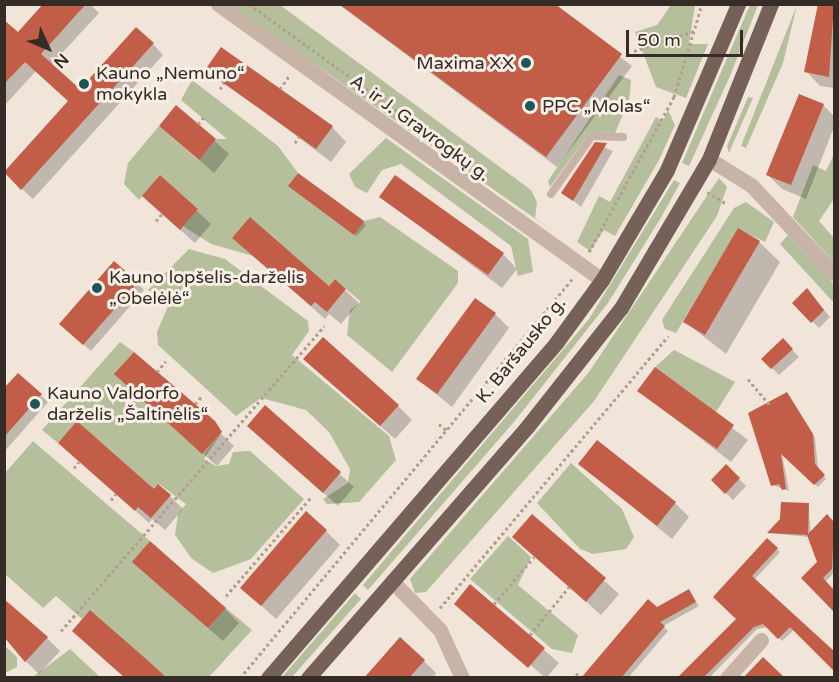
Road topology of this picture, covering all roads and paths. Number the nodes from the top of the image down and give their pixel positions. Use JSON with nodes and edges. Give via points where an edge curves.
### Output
{"nodes":[{"id":1,"x":218,"y":4,"type":"edge"},
{"id":2,"x":249,"y":4,"type":"edge"},
{"id":3,"x":702,"y":4,"type":"edge"},
{"id":4,"x":738,"y":4,"type":"edge"},
{"id":5,"x":771,"y":4,"type":"edge"},
{"id":6,"x":694,"y":31,"type":"junction"},
{"id":7,"x":634,"y":51,"type":"dead end"},
{"id":8,"x":289,"y":76,"type":"dead end"},
{"id":9,"x":224,"y":83,"type":"dead end"},
{"id":10,"x":280,"y":88,"type":"dead end"},
{"id":11,"x":220,"y":89,"type":"dead end"},
{"id":12,"x":204,"y":117,"type":"dead end"},
{"id":13,"x":198,"y":124,"type":"dead end"},
{"id":14,"x":299,"y":137,"type":"dead end"},
{"id":15,"x":623,"y":138,"type":"dead end"},
{"id":16,"x":295,"y":143,"type":"dead end"},
{"id":17,"x":709,"y":159,"type":"junction"},
{"id":18,"x":485,"y":176,"type":"dead end"},
{"id":19,"x":550,"y":194,"type":"dead end"},
{"id":20,"x":715,"y":196,"type":"dead end"},
{"id":21,"x":727,"y":204,"type":"dead end"},
{"id":22,"x":162,"y":214,"type":"dead end"},
{"id":23,"x":156,"y":221,"type":"dead end"},
{"id":24,"x":584,"y":246,"type":"dead end"},
{"id":25,"x":834,"y":273,"type":"edge"},
{"id":26,"x":571,"y":280,"type":"dead end"},
{"id":27,"x":602,"y":280,"type":"junction"},
{"id":28,"x":324,"y":326,"type":"dead end"},
{"id":29,"x":668,"y":336,"type":"dead end"},
{"id":30,"x":166,"y":361,"type":"dead end"},
{"id":31,"x":157,"y":372,"type":"dead end"},
{"id":32,"x":748,"y":379,"type":"dead end"},
{"id":33,"x":203,"y":395,"type":"dead end"},
{"id":34,"x":195,"y":404,"type":"dead end"},
{"id":35,"x":769,"y":404,"type":"dead end"},
{"id":36,"x":439,"y":424,"type":"dead end"},
{"id":37,"x":447,"y":431,"type":"junction"},
{"id":38,"x":80,"y":462,"type":"dead end"},
{"id":39,"x":74,"y":468,"type":"dead end"},
{"id":40,"x":116,"y":494,"type":"dead end"},
{"id":41,"x":312,"y":496,"type":"dead end"},
{"id":42,"x":111,"y":500,"type":"dead end"},
{"id":43,"x":286,"y":526,"type":"junction"},
{"id":44,"x":290,"y":530,"type":"dead end"},
{"id":45,"x":534,"y":557,"type":"dead end"},
{"id":46,"x":254,"y":563,"type":"junction"},
{"id":47,"x":258,"y":566,"type":"dead end"},
{"id":48,"x":392,"y":581,"type":"junction"},
{"id":49,"x":569,"y":587,"type":"dead end"},
{"id":50,"x":226,"y":596,"type":"dead end"},
{"id":51,"x":494,"y":604,"type":"dead end"},
{"id":52,"x":431,"y":620,"type":"junction"},
{"id":53,"x":61,"y":631,"type":"dead end"},
{"id":54,"x":530,"y":635,"type":"dead end"},
{"id":55,"x":761,"y":640,"type":"dead end"},
{"id":56,"x":576,"y":673,"type":"dead end"},
{"id":57,"x":240,"y":678,"type":"edge"},
{"id":58,"x":268,"y":678,"type":"edge"},
{"id":59,"x":308,"y":678,"type":"edge"},
{"id":60,"x":462,"y":678,"type":"edge"},
{"id":61,"x":581,"y":678,"type":"edge"},
{"id":62,"x":727,"y":678,"type":"edge"}],
"edges":[{"from":1,"to":27,"type":"street","name":"A. ir J. Gravrogkų g."},
{"from":2,"to":18,"type":"path"},
{"from":3,"to":6,"type":"path"},
{"from":4,"to":27,"type":"main road","name":"K. Baršausko g.","via":[[667,170]]},
{"from":5,"to":17,"type":"main road"},
{"from":6,"to":7,"type":"path"},
{"from":6,"to":24,"type":"path","via":[[683,76],[644,158],[590,251]]},
{"from":8,"to":10,"type":"path"},
{"from":9,"to":11,"type":"path"},
{"from":12,"to":13,"type":"path"},
{"from":14,"to":16,"type":"path"},
{"from":15,"to":19,"type":"lane","via":[[592,136]]},
{"from":17,"to":25,"type":"street","via":[[751,185]]},
{"from":17,"to":48,"type":"main road","via":[[667,238],[588,352]]},
{"from":20,"to":21,"type":"path"},
{"from":22,"to":23,"type":"path"},
{"from":26,"to":37,"type":"path"},
{"from":27,"to":58,"type":"main road","name":"K. Baršausko g.","via":[[556,343]]},
{"from":28,"to":53,"type":"path"},
{"from":29,"to":52,"type":"path"},
{"from":30,"to":31,"type":"path"},
{"from":32,"to":35,"type":"path"},
{"from":33,"to":34,"type":"path"},
{"from":36,"to":37,"type":"path"},
{"from":37,"to":57,"type":"path"},
{"from":38,"to":39,"type":"path"},
{"from":40,"to":42,"type":"path"},
{"from":41,"to":43,"type":"path"},
{"from":43,"to":44,"type":"path"},
{"from":43,"to":46,"type":"path"},
{"from":45,"to":51,"type":"path"},
{"from":46,"to":47,"type":"path"},
{"from":46,"to":50,"type":"path"},
{"from":48,"to":52,"type":"street"},
{"from":48,"to":59,"type":"main road"},
{"from":49,"to":54,"type":"path"},
{"from":52,"to":60,"type":"street"},
{"from":55,"to":62,"type":"street"},
{"from":56,"to":61,"type":"path"}]}
